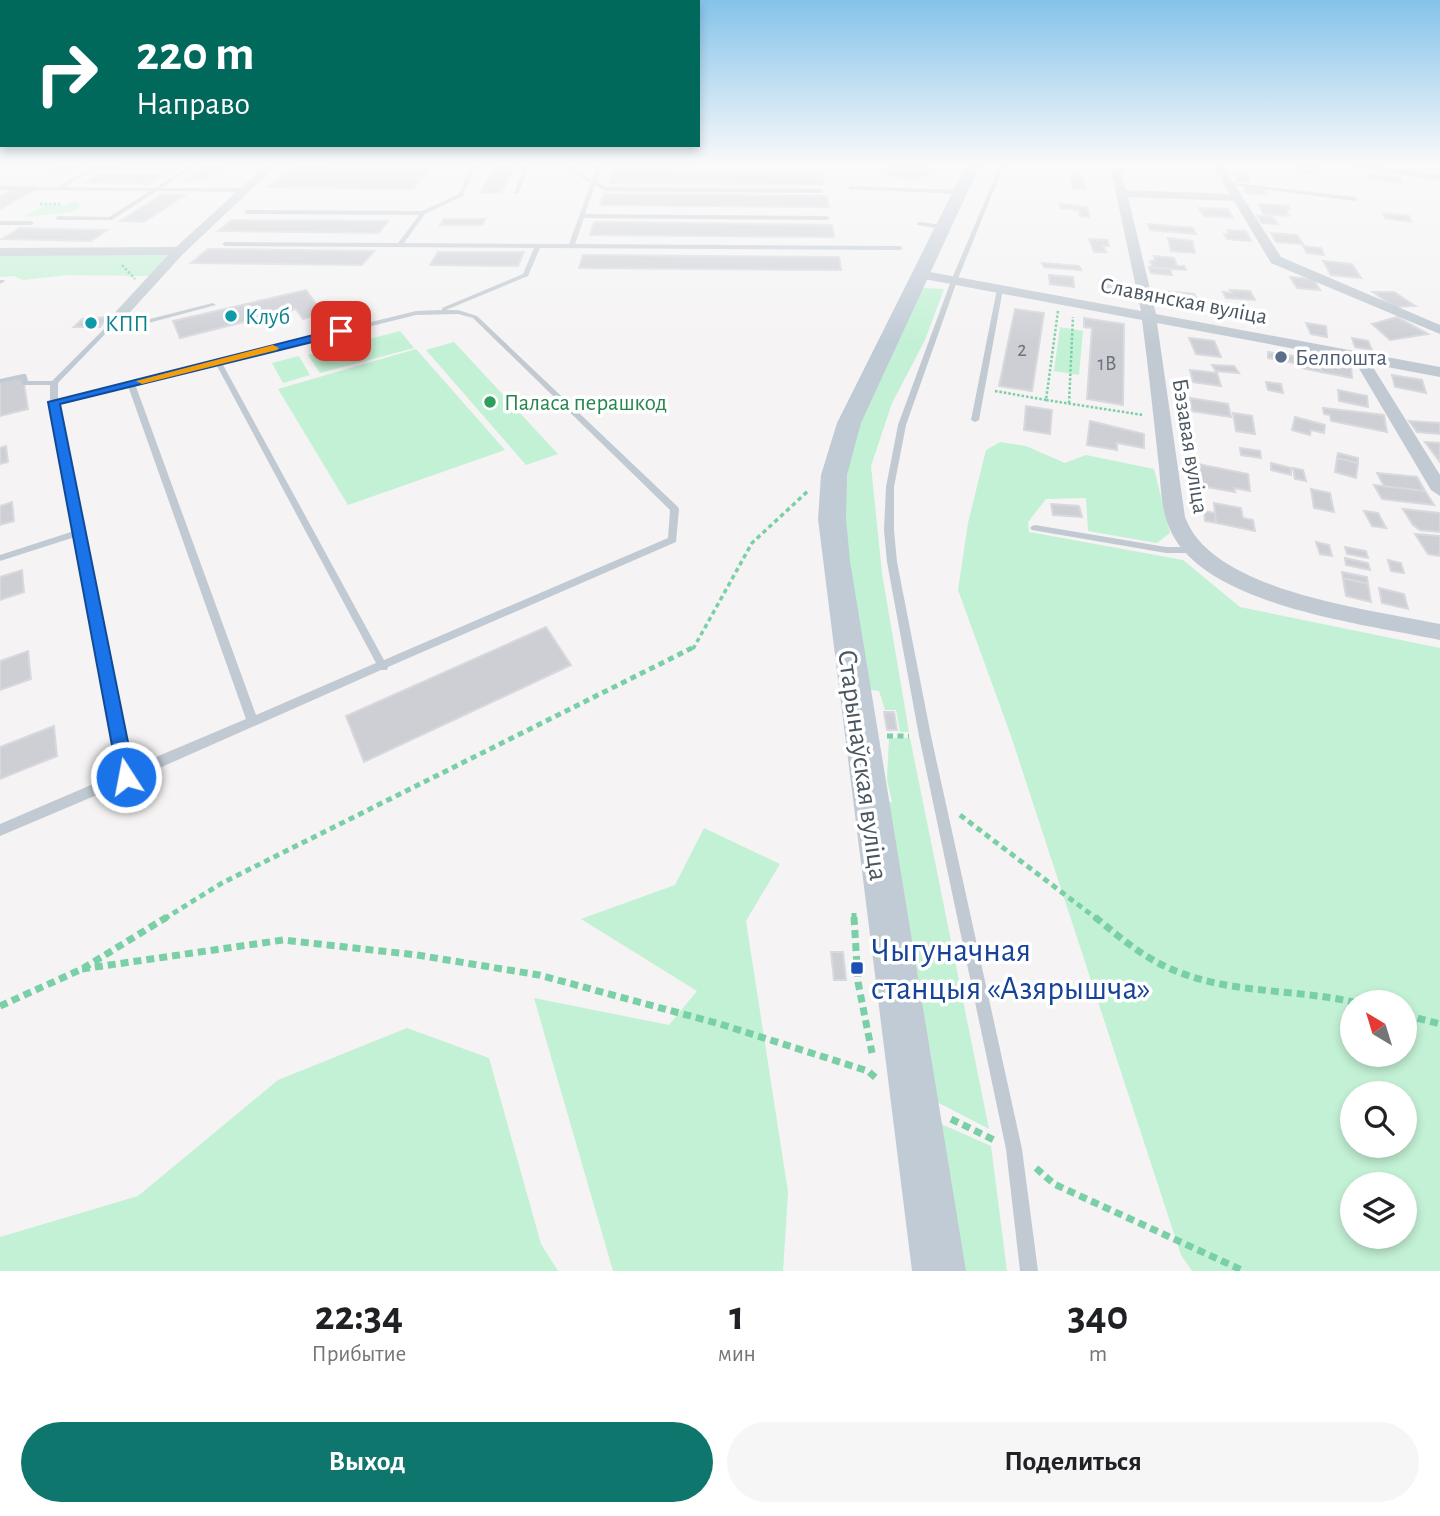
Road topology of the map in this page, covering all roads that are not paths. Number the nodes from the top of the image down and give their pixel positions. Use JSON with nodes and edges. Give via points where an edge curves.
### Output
{"nodes":[{"id":1,"x":207,"y":224,"type":"edge"},
{"id":2,"x":415,"y":224,"type":"edge"},
{"id":3,"x":579,"y":224,"type":"edge"},
{"id":4,"x":922,"y":224,"type":"edge"},
{"id":5,"x":977,"y":224,"type":"edge"},
{"id":6,"x":1130,"y":224,"type":"edge"},
{"id":7,"x":1252,"y":224,"type":"edge"},
{"id":8,"x":943,"y":227,"type":"joint"},
{"id":9,"x":225,"y":244,"type":"dead end"},
{"id":10,"x":400,"y":246,"type":"junction"},
{"id":11,"x":537,"y":247,"type":"junction"},
{"id":12,"x":571,"y":247,"type":"junction"},
{"id":13,"x":900,"y":248,"type":"dead end"},
{"id":14,"x":179,"y":251,"type":"junction"},
{"id":15,"x":0,"y":252,"type":"edge"},
{"id":16,"x":919,"y":274,"type":"junction"},
{"id":17,"x":954,"y":281,"type":"junction"},
{"id":18,"x":1000,"y":289,"type":"junction"},
{"id":19,"x":213,"y":306,"type":"dead end"},
{"id":20,"x":439,"y":311,"type":"junction"},
{"id":21,"x":1149,"y":316,"type":"junction"},
{"id":22,"x":113,"y":323,"type":"junction"},
{"id":23,"x":1440,"y":330,"type":"edge"},
{"id":24,"x":1359,"y":356,"type":"junction"},
{"id":25,"x":218,"y":362,"type":"junction"},
{"id":26,"x":1440,"y":372,"type":"edge"},
{"id":27,"x":0,"y":381,"type":"edge"},
{"id":28,"x":54,"y":383,"type":"junction"},
{"id":29,"x":131,"y":383,"type":"junction"},
{"id":30,"x":54,"y":402,"type":"junction"},
{"id":31,"x":975,"y":420,"type":"dead end"},
{"id":32,"x":1440,"y":490,"type":"edge"},
{"id":33,"x":1035,"y":528,"type":"dead end"},
{"id":34,"x":79,"y":533,"type":"junction"},
{"id":35,"x":1193,"y":550,"type":"junction"},
{"id":36,"x":0,"y":558,"type":"edge"},
{"id":37,"x":1440,"y":632,"type":"edge"},
{"id":38,"x":383,"y":667,"type":"junction"},
{"id":39,"x":253,"y":722,"type":"junction"},
{"id":40,"x":126,"y":777,"type":"junction"},
{"id":41,"x":0,"y":830,"type":"edge"},
{"id":42,"x":939,"y":1271,"type":"edge"},
{"id":43,"x":1029,"y":1271,"type":"edge"}],
"edges":[{"from":1,"to":14,"type":"street"},
{"from":2,"to":10,"type":"lane"},
{"from":3,"to":12,"type":"lane"},
{"from":4,"to":8,"type":"lane"},
{"from":5,"to":17,"type":"lane"},
{"from":6,"to":21,"type":"street","name":"Бэзавая вуліца"},
{"from":7,"to":23,"type":"street","via":[[1276,260]]},
{"from":8,"to":16,"type":"main road","name":"Старынаўская вуліца"},
{"from":9,"to":10,"type":"lane"},
{"from":10,"to":11,"type":"lane"},
{"from":11,"to":12,"type":"lane"},
{"from":11,"to":20,"type":"lane","via":[[526,275]]},
{"from":12,"to":13,"type":"lane"},
{"from":14,"to":15,"type":"street"},
{"from":14,"to":22,"type":"street"},
{"from":16,"to":17,"type":"street","name":"Славянская вуліца"},
{"from":16,"to":42,"type":"main road","name":"Старынаўская вуліца","via":[[843,439],[834,475],[832,519],[843,628]]},
{"from":17,"to":18,"type":"street","name":"Славянская вуліца"},
{"from":17,"to":43,"type":"lane","via":[[902,425],[890,487],[892,562],[1014,1149]]},
{"from":18,"to":21,"type":"street","name":"Славянская вуліца"},
{"from":18,"to":31,"type":"lane"},
{"from":19,"to":22,"type":"lane","via":[[126,327]]},
{"from":20,"to":25,"type":"lane"},
{"from":20,"to":38,"type":"lane","via":[[475,317],[674,509],[673,540]]},
{"from":21,"to":24,"type":"street","name":"Славянская вуліца"},
{"from":21,"to":35,"type":"street","name":"Бэзавая вуліца","via":[[1175,517]]},
{"from":22,"to":28,"type":"lane"},
{"from":24,"to":26,"type":"street","name":"Славянская вуліца"},
{"from":24,"to":32,"type":"street"},
{"from":25,"to":29,"type":"lane"},
{"from":25,"to":38,"type":"lane"},
{"from":27,"to":28,"type":"lane","via":[[23,376],[25,383]]},
{"from":28,"to":30,"type":"lane"},
{"from":29,"to":30,"type":"lane"},
{"from":29,"to":39,"type":"lane"},
{"from":30,"to":34,"type":"lane"},
{"from":33,"to":35,"type":"lane","via":[[1166,550]]},
{"from":34,"to":36,"type":"lane"},
{"from":34,"to":40,"type":"lane"},
{"from":35,"to":37,"type":"street","name":"Бэзавая вуліца","via":[[1224,571],[1270,590]]},
{"from":38,"to":39,"type":"lane"},
{"from":39,"to":40,"type":"lane"},
{"from":40,"to":41,"type":"lane"}]}
